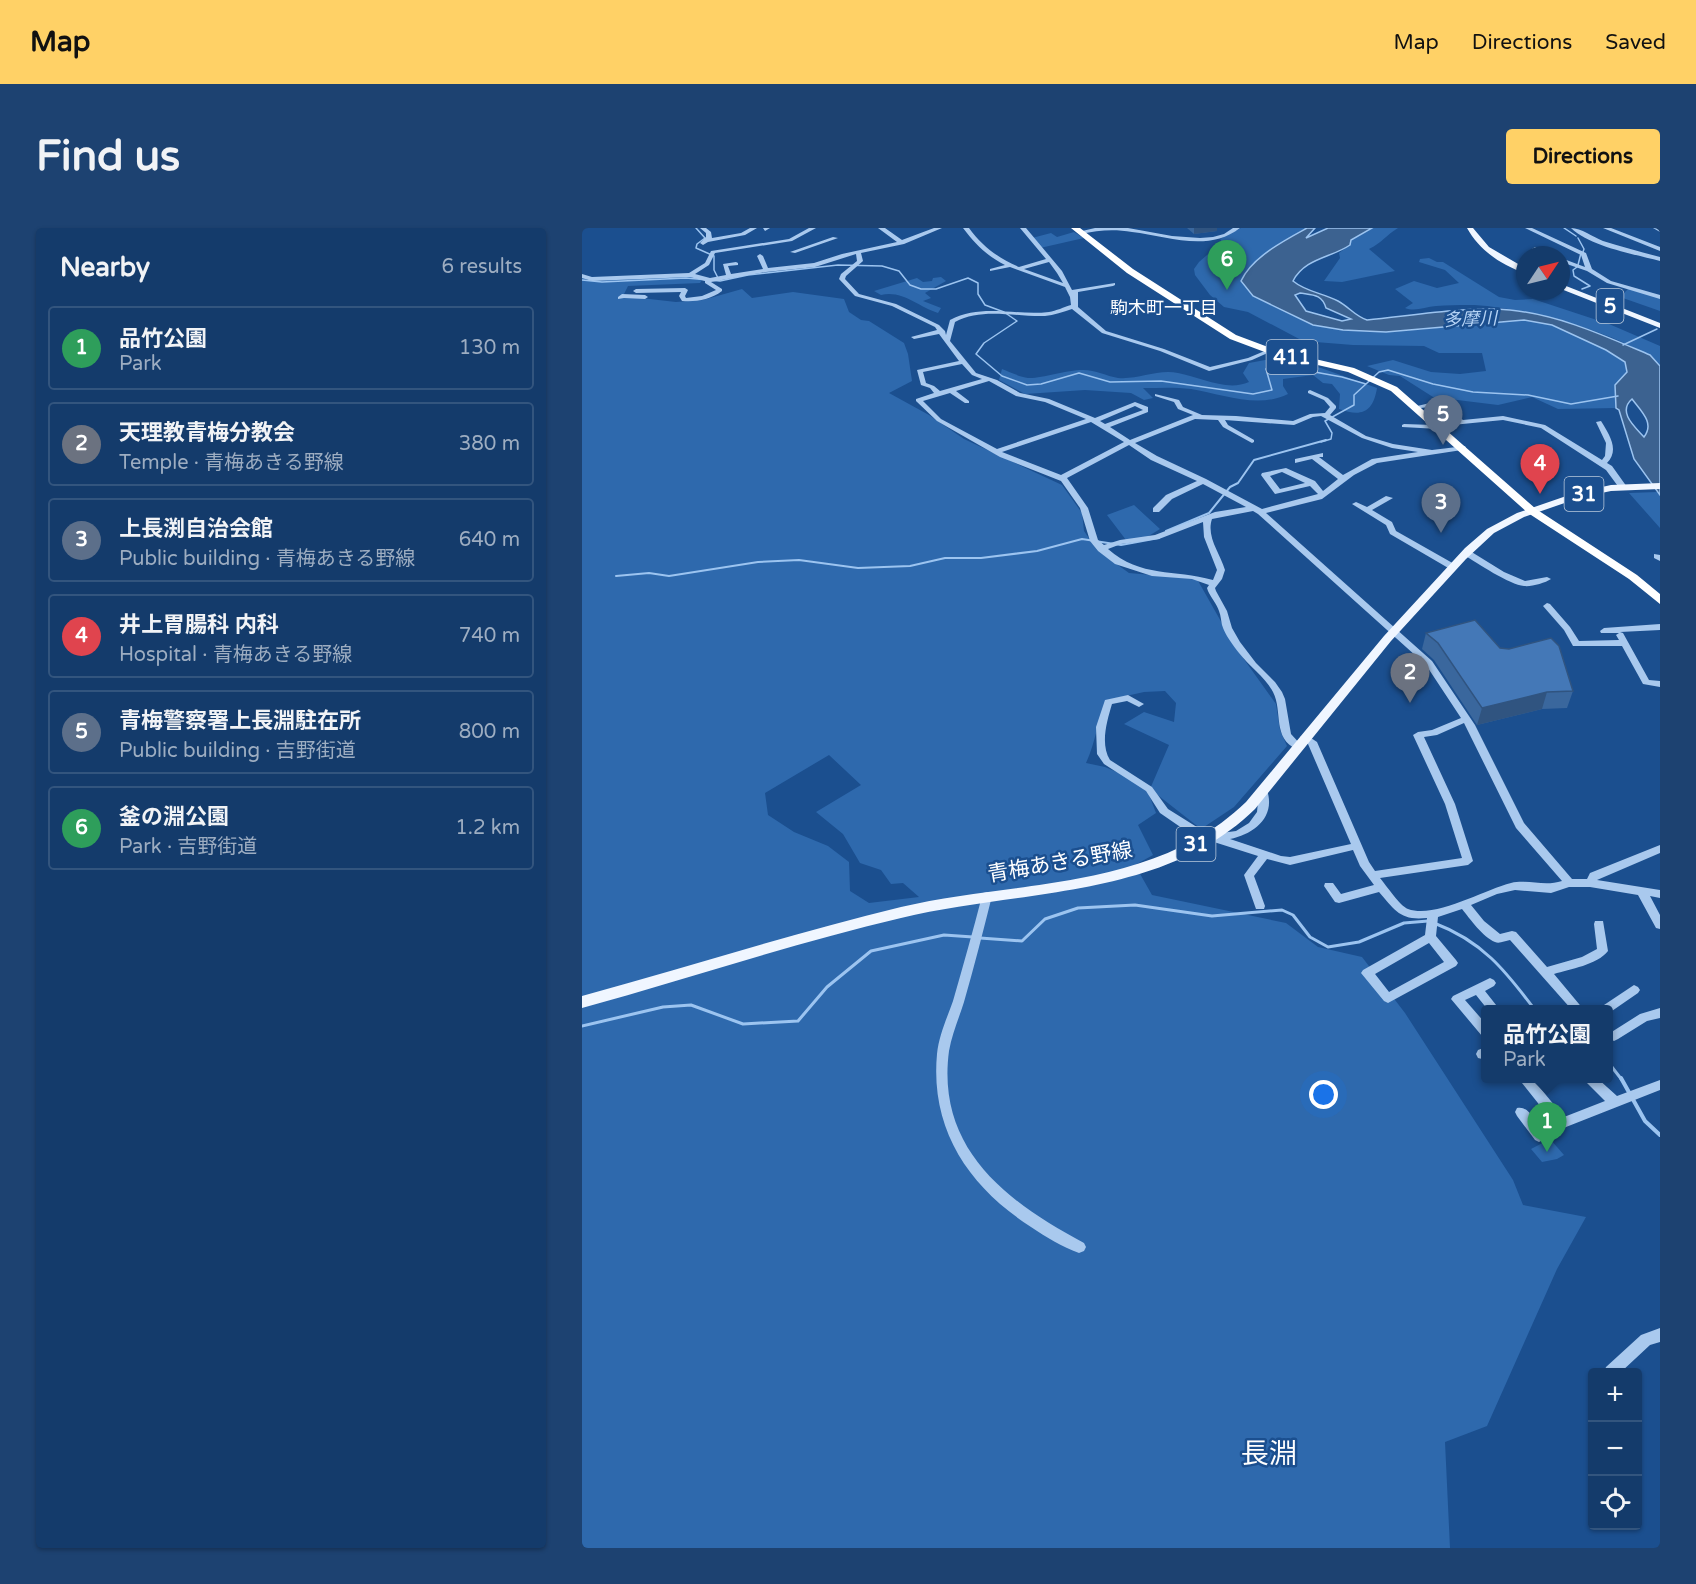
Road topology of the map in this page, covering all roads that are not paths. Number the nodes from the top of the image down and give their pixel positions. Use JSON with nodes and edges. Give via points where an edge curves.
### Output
{"nodes":[{"id":1,"x":703,"y":228,"type":"edge"},
{"id":2,"x":754,"y":228,"type":"edge"},
{"id":3,"x":813,"y":228,"type":"edge"},
{"id":4,"x":881,"y":228,"type":"edge"},
{"id":5,"x":939,"y":228,"type":"edge"},
{"id":6,"x":966,"y":228,"type":"edge"},
{"id":7,"x":1023,"y":228,"type":"edge"},
{"id":8,"x":1237,"y":228,"type":"edge"},
{"id":9,"x":1470,"y":228,"type":"edge"},
{"id":10,"x":1528,"y":228,"type":"edge"},
{"id":11,"x":1574,"y":228,"type":"edge"},
{"id":12,"x":1606,"y":228,"type":"edge"},
{"id":13,"x":1078,"y":230,"type":"edge"},
{"id":14,"x":743,"y":234,"type":"junction"},
{"id":15,"x":835,"y":238,"type":"dead end"},
{"id":16,"x":777,"y":240,"type":"junction"},
{"id":17,"x":704,"y":241,"type":"junction"},
{"id":18,"x":902,"y":243,"type":"junction"},
{"id":19,"x":760,"y":244,"type":"junction"},
{"id":20,"x":1660,"y":249,"type":"edge"},
{"id":21,"x":793,"y":252,"type":"junction"},
{"id":22,"x":858,"y":252,"type":"junction"},
{"id":23,"x":711,"y":254,"type":"junction"},
{"id":24,"x":760,"y":256,"type":"dead end"},
{"id":25,"x":1660,"y":259,"type":"edge"},
{"id":26,"x":1050,"y":260,"type":"junction"},
{"id":27,"x":1570,"y":263,"type":"edge"},
{"id":28,"x":736,"y":264,"type":"dead end"},
{"id":29,"x":1011,"y":265,"type":"junction"},
{"id":30,"x":1516,"y":266,"type":"edge"},
{"id":31,"x":804,"y":267,"type":"junction"},
{"id":32,"x":1018,"y":269,"type":"junction"},
{"id":33,"x":766,"y":270,"type":"junction"},
{"id":34,"x":992,"y":270,"type":"dead end"},
{"id":35,"x":1589,"y":270,"type":"junction"},
{"id":36,"x":690,"y":275,"type":"junction"},
{"id":37,"x":582,"y":276,"type":"edge"},
{"id":38,"x":729,"y":276,"type":"junction"},
{"id":39,"x":713,"y":280,"type":"junction"},
{"id":40,"x":1113,"y":284,"type":"dead end"},
{"id":41,"x":1067,"y":286,"type":"junction"},
{"id":42,"x":657,"y":290,"type":"junction"},
{"id":43,"x":1570,"y":290,"type":"edge"},
{"id":44,"x":636,"y":291,"type":"dead end"},
{"id":45,"x":1660,"y":297,"type":"edge"},
{"id":46,"x":620,"y":298,"type":"dead end"},
{"id":47,"x":1074,"y":304,"type":"junction"},
{"id":48,"x":1660,"y":326,"type":"edge"},
{"id":49,"x":942,"y":331,"type":"junction"},
{"id":50,"x":914,"y":337,"type":"dead end"},
{"id":51,"x":948,"y":340,"type":"junction"},
{"id":52,"x":1269,"y":351,"type":"junction"},
{"id":53,"x":963,"y":362,"type":"junction"},
{"id":54,"x":989,"y":379,"type":"junction"},
{"id":55,"x":952,"y":391,"type":"junction"},
{"id":56,"x":1310,"y":392,"type":"dead end"},
{"id":57,"x":939,"y":394,"type":"junction"},
{"id":58,"x":1157,"y":395,"type":"dead end"},
{"id":59,"x":967,"y":402,"type":"dead end"},
{"id":60,"x":1416,"y":407,"type":"junction"},
{"id":61,"x":1327,"y":416,"type":"junction"},
{"id":62,"x":1406,"y":416,"type":"dead end"},
{"id":63,"x":1205,"y":417,"type":"junction"},
{"id":64,"x":1220,"y":417,"type":"junction"},
{"id":65,"x":1093,"y":420,"type":"junction"},
{"id":66,"x":1460,"y":421,"type":"junction"},
{"id":67,"x":1599,"y":422,"type":"dead end"},
{"id":68,"x":1105,"y":426,"type":"junction"},
{"id":69,"x":1437,"y":426,"type":"junction"},
{"id":70,"x":1252,"y":441,"type":"dead end"},
{"id":71,"x":1128,"y":443,"type":"junction"},
{"id":72,"x":1430,"y":443,"type":"dead end"},
{"id":73,"x":1462,"y":448,"type":"junction"},
{"id":74,"x":998,"y":451,"type":"junction"},
{"id":75,"x":1435,"y":453,"type":"junction"},
{"id":76,"x":1298,"y":461,"type":"dead end"},
{"id":77,"x":1602,"y":464,"type":"junction"},
{"id":78,"x":1062,"y":478,"type":"junction"},
{"id":79,"x":1343,"y":479,"type":"junction"},
{"id":80,"x":1203,"y":481,"type":"junction"},
{"id":81,"x":1312,"y":483,"type":"junction"},
{"id":82,"x":1660,"y":486,"type":"edge"},
{"id":83,"x":1623,"y":487,"type":"junction"},
{"id":84,"x":1322,"y":494,"type":"junction"},
{"id":85,"x":1389,"y":498,"type":"dead end"},
{"id":86,"x":1356,"y":504,"type":"dead end"},
{"id":87,"x":1156,"y":510,"type":"dead end"},
{"id":88,"x":1257,"y":510,"type":"junction"},
{"id":89,"x":1366,"y":510,"type":"junction"},
{"id":90,"x":1532,"y":511,"type":"junction"},
{"id":91,"x":1209,"y":517,"type":"junction"},
{"id":92,"x":1092,"y":536,"type":"junction"},
{"id":93,"x":1117,"y":543,"type":"junction"},
{"id":94,"x":1101,"y":549,"type":"junction"},
{"id":95,"x":1467,"y":553,"type":"junction"},
{"id":96,"x":1453,"y":567,"type":"junction"},
{"id":97,"x":1547,"y":579,"type":"dead end"},
{"id":98,"x":1213,"y":583,"type":"junction"},
{"id":99,"x":1659,"y":599,"type":"edge"},
{"id":100,"x":1547,"y":606,"type":"dead end"},
{"id":101,"x":1660,"y":627,"type":"edge"},
{"id":102,"x":1605,"y":631,"type":"dead end"},
{"id":103,"x":1394,"y":632,"type":"junction"},
{"id":104,"x":1660,"y":684,"type":"edge"},
{"id":105,"x":1138,"y":704,"type":"dead end"},
{"id":106,"x":1466,"y":719,"type":"junction"},
{"id":107,"x":1301,"y":741,"type":"junction"},
{"id":108,"x":1208,"y":837,"type":"junction"},
{"id":109,"x":1356,"y":846,"type":"junction"},
{"id":110,"x":1660,"y":849,"type":"edge"},
{"id":111,"x":1264,"y":856,"type":"junction"},
{"id":112,"x":1373,"y":875,"type":"junction"},
{"id":113,"x":1569,"y":883,"type":"junction"},
{"id":114,"x":1590,"y":883,"type":"junction"},
{"id":115,"x":1329,"y":886,"type":"dead end"},
{"id":116,"x":1381,"y":887,"type":"junction"},
{"id":117,"x":1641,"y":890,"type":"junction"},
{"id":118,"x":1660,"y":894,"type":"edge"},
{"id":119,"x":987,"y":896,"type":"junction"},
{"id":120,"x":1464,"y":904,"type":"junction"},
{"id":121,"x":1260,"y":906,"type":"dead end"},
{"id":122,"x":1431,"y":924,"type":"junction"},
{"id":123,"x":1599,"y":924,"type":"dead end"},
{"id":124,"x":1660,"y":925,"type":"edge"},
{"id":125,"x":1545,"y":972,"type":"junction"},
{"id":126,"x":1490,"y":983,"type":"dead end"},
{"id":127,"x":1477,"y":989,"type":"junction"},
{"id":128,"x":1626,"y":990,"type":"dead end"},
{"id":129,"x":582,"y":1002,"type":"edge"},
{"id":130,"x":1491,"y":1005,"type":"edge"},
{"id":131,"x":1575,"y":1005,"type":"edge"},
{"id":132,"x":1610,"y":1005,"type":"edge"},
{"id":133,"x":1660,"y":1013,"type":"edge"},
{"id":134,"x":1481,"y":1028,"type":"edge"},
{"id":135,"x":1614,"y":1036,"type":"dead end"},
{"id":136,"x":1528,"y":1083,"type":"edge"},
{"id":137,"x":1597,"y":1083,"type":"edge"},
{"id":138,"x":1660,"y":1084,"type":"edge"},
{"id":139,"x":1625,"y":1099,"type":"junction"},
{"id":140,"x":1521,"y":1112,"type":"dead end"},
{"id":141,"x":1562,"y":1123,"type":"junction"},
{"id":142,"x":1079,"y":1247,"type":"dead end"},
{"id":143,"x":1660,"y":1335,"type":"edge"},
{"id":144,"x":1615,"y":1368,"type":"edge"}],
"edges":[{"from":1,"to":17,"type":"street","via":[[709,233]]},
{"from":2,"to":14,"type":"street"},
{"from":3,"to":16,"type":"street","via":[[798,237]]},
{"from":4,"to":18,"type":"street"},
{"from":5,"to":18,"type":"street"},
{"from":6,"to":29,"type":"street","via":[[980,245]]},
{"from":7,"to":26,"type":"street"},
{"from":8,"to":13,"type":"street","via":[[1220,237],[1201,239],[1127,230]]},
{"from":9,"to":30,"type":"main road","via":[[1479,242]]},
{"from":10,"to":35,"type":"street","via":[[1584,254]]},
{"from":11,"to":25,"type":"street","via":[[1597,240]]},
{"from":12,"to":20,"type":"street"},
{"from":13,"to":52,"type":"highway","number":"411","via":[[1130,271],[1218,328]]},
{"from":14,"to":17,"type":"street"},
{"from":14,"to":19,"type":"street"},
{"from":15,"to":21,"type":"street"},
{"from":16,"to":19,"type":"street"},
{"from":16,"to":21,"type":"street"},
{"from":17,"to":23,"type":"street","via":[[702,248]]},
{"from":18,"to":22,"type":"street"},
{"from":19,"to":23,"type":"street"},
{"from":21,"to":31,"type":"street"},
{"from":22,"to":31,"type":"street"},
{"from":22,"to":49,"type":"street","via":[[860,261],[842,279],[850,290],[894,305]]},
{"from":23,"to":36,"type":"street","via":[[707,264]]},
{"from":24,"to":33,"type":"street"},
{"from":26,"to":32,"type":"street"},
{"from":26,"to":41,"type":"street"},
{"from":27,"to":35,"type":"street"},
{"from":28,"to":38,"type":"street","via":[[725,265]]},
{"from":29,"to":32,"type":"street"},
{"from":29,"to":34,"type":"street"},
{"from":31,"to":33,"type":"street"},
{"from":32,"to":41,"type":"street"},
{"from":33,"to":38,"type":"street"},
{"from":35,"to":45,"type":"street","via":[[1605,281]]},
{"from":36,"to":37,"type":"street","via":[[592,279]]},
{"from":36,"to":39,"type":"street"},
{"from":38,"to":39,"type":"street"},
{"from":39,"to":42,"type":"street","via":[[720,290],[697,299],[684,300],[685,290]]},
{"from":40,"to":47,"type":"street","via":[[1075,291]]},
{"from":41,"to":47,"type":"street"},
{"from":42,"to":44,"type":"street"},
{"from":42,"to":46,"type":"street","via":[[653,297]]},
{"from":43,"to":48,"type":"main road","number":"5"},
{"from":47,"to":51,"type":"street","via":[[1049,314],[973,314],[957,318],[952,321]]},
{"from":47,"to":52,"type":"street","via":[[1086,320],[1104,332],[1209,369]]},
{"from":49,"to":50,"type":"street"},
{"from":49,"to":51,"type":"street"},
{"from":51,"to":53,"type":"street"},
{"from":52,"to":60,"type":"highway","number":"411","via":[[1363,374]]},
{"from":53,"to":54,"type":"street","via":[[974,374]]},
{"from":53,"to":57,"type":"street","via":[[919,371],[923,384]]},
{"from":54,"to":55,"type":"street"},
{"from":54,"to":65,"type":"street","via":[[1018,395],[1047,400]]},
{"from":55,"to":57,"type":"street"},
{"from":55,"to":59,"type":"street"},
{"from":56,"to":61,"type":"street","via":[[1334,407]]},
{"from":57,"to":74,"type":"street","via":[[918,400],[939,420]]},
{"from":58,"to":63,"type":"street"},
{"from":60,"to":66,"type":"street","via":[[1428,404],[1446,408]]},
{"from":60,"to":69,"type":"highway","number":"411"},
{"from":61,"to":64,"type":"street","via":[[1312,415],[1294,423]]},
{"from":61,"to":75,"type":"street","via":[[1371,439]]},
{"from":62,"to":69,"type":"street","via":[[1406,426]]},
{"from":63,"to":64,"type":"street"},
{"from":63,"to":71,"type":"street","via":[[1186,419]]},
{"from":64,"to":70,"type":"street","via":[[1225,426]]},
{"from":65,"to":68,"type":"street"},
{"from":65,"to":68,"type":"street","via":[[1135,404],[1146,408]]},
{"from":65,"to":74,"type":"street"},
{"from":66,"to":69,"type":"street"},
{"from":66,"to":77,"type":"street","via":[[1503,418],[1543,426]]},
{"from":67,"to":77,"type":"street","via":[[1610,443],[1609,457]]},
{"from":68,"to":71,"type":"street"},
{"from":69,"to":73,"type":"highway","number":"411"},
{"from":71,"to":78,"type":"street"},
{"from":71,"to":80,"type":"street"},
{"from":72,"to":75,"type":"street"},
{"from":73,"to":75,"type":"street"},
{"from":73,"to":90,"type":"highway","number":"411"},
{"from":74,"to":78,"type":"street"},
{"from":75,"to":79,"type":"street","via":[[1375,461]]},
{"from":76,"to":79,"type":"street","via":[[1317,456]]},
{"from":77,"to":83,"type":"street"},
{"from":78,"to":92,"type":"street","via":[[1084,508]]},
{"from":79,"to":84,"type":"street"},
{"from":80,"to":87,"type":"street","via":[[1169,497]]},
{"from":80,"to":88,"type":"street"},
{"from":81,"to":81,"type":"street","via":[[1283,470],[1264,475],[1278,492]]},
{"from":81,"to":84,"type":"street"},
{"from":82,"to":83,"type":"main road","name":"青梅あきる野線","number":"31"},
{"from":83,"to":90,"type":"main road","name":"青梅あきる野線","number":"31","via":[[1590,492]]},
{"from":84,"to":88,"type":"street"},
{"from":85,"to":89,"type":"street"},
{"from":86,"to":89,"type":"street"},
{"from":88,"to":91,"type":"street"},
{"from":88,"to":103,"type":"street"},
{"from":89,"to":96,"type":"street","via":[[1389,524],[1393,532]]},
{"from":90,"to":95,"type":"main road","name":"青梅あきる野線","number":"31","via":[[1496,527]]},
{"from":90,"to":99,"type":"highway","number":"411","via":[[1633,577]]},
{"from":91,"to":93,"type":"street","via":[[1157,537]]},
{"from":91,"to":98,"type":"street","via":[[1207,538],[1221,570]]},
{"from":92,"to":93,"type":"street"},
{"from":92,"to":94,"type":"street"},
{"from":93,"to":94,"type":"street"},
{"from":94,"to":98,"type":"street","via":[[1136,570]]},
{"from":95,"to":96,"type":"main road","name":"青梅あきる野線","number":"31"},
{"from":95,"to":97,"type":"street","via":[[1524,584]]},
{"from":96,"to":103,"type":"main road","name":"青梅あきる野線","number":"31"},
{"from":98,"to":107,"type":"street","via":[[1212,593],[1228,629],[1282,700],[1283,728],[1290,741]]},
{"from":100,"to":104,"type":"street","via":[[1576,644],[1623,639],[1646,682]]},
{"from":101,"to":102,"type":"street"},
{"from":103,"to":106,"type":"street","via":[[1429,663]]},
{"from":103,"to":107,"type":"main road","name":"青梅あきる野線","number":"31"},
{"from":105,"to":108,"type":"street","via":[[1128,698],[1108,702],[1101,727],[1102,754],[1107,762],[1149,789],[1164,811]]},
{"from":106,"to":112,"type":"street","via":[[1434,733],[1418,735],[1450,804],[1468,861]]},
{"from":106,"to":113,"type":"street","via":[[1520,825]]},
{"from":107,"to":108,"type":"main road","name":"青梅あきる野線","number":"31","via":[[1264,792],[1231,823]]},
{"from":107,"to":109,"type":"street","via":[[1312,742]]},
{"from":108,"to":111,"type":"street"},
{"from":108,"to":119,"type":"main road","name":"青梅あきる野線","number":"31","via":[[1158,863],[1124,875]]},
{"from":109,"to":111,"type":"street","via":[[1290,861]]},
{"from":109,"to":112,"type":"street"},
{"from":110,"to":114,"type":"street","via":[[1594,876]]},
{"from":111,"to":121,"type":"street","via":[[1249,875]]},
{"from":112,"to":116,"type":"street"},
{"from":113,"to":114,"type":"street"},
{"from":113,"to":120,"type":"street","via":[[1551,889],[1507,887]]},
{"from":114,"to":117,"type":"street"},
{"from":115,"to":116,"type":"street","via":[[1339,899]]},
{"from":116,"to":122,"type":"street","via":[[1403,912]]},
{"from":117,"to":118,"type":"street"},
{"from":117,"to":124,"type":"street"},
{"from":119,"to":129,"type":"main road","name":"青梅あきる野線","number":"31","via":[[879,917]]},
{"from":119,"to":142,"type":"street","via":[[943,1053],[942,1097],[950,1128],[966,1161],[989,1188],[1042,1229]]},
{"from":120,"to":122,"type":"street"},
{"from":120,"to":125,"type":"street","via":[[1498,939],[1516,933]]},
{"from":122,"to":122,"type":"street","via":[[1367,973],[1388,998],[1452,963]]},
{"from":123,"to":125,"type":"street","via":[[1603,951]]},
{"from":125,"to":131,"type":"street"},
{"from":126,"to":127,"type":"street"},
{"from":127,"to":130,"type":"street"},
{"from":127,"to":134,"type":"street","via":[[1457,999]]},
{"from":128,"to":132,"type":"street"},
{"from":133,"to":135,"type":"street","via":[[1644,1017]]},
{"from":136,"to":141,"type":"street"},
{"from":137,"to":139,"type":"street"},
{"from":138,"to":139,"type":"street"},
{"from":139,"to":141,"type":"street"},
{"from":140,"to":141,"type":"street","via":[[1539,1136]]},
{"from":143,"to":144,"type":"street","via":[[1646,1340]]}]}
